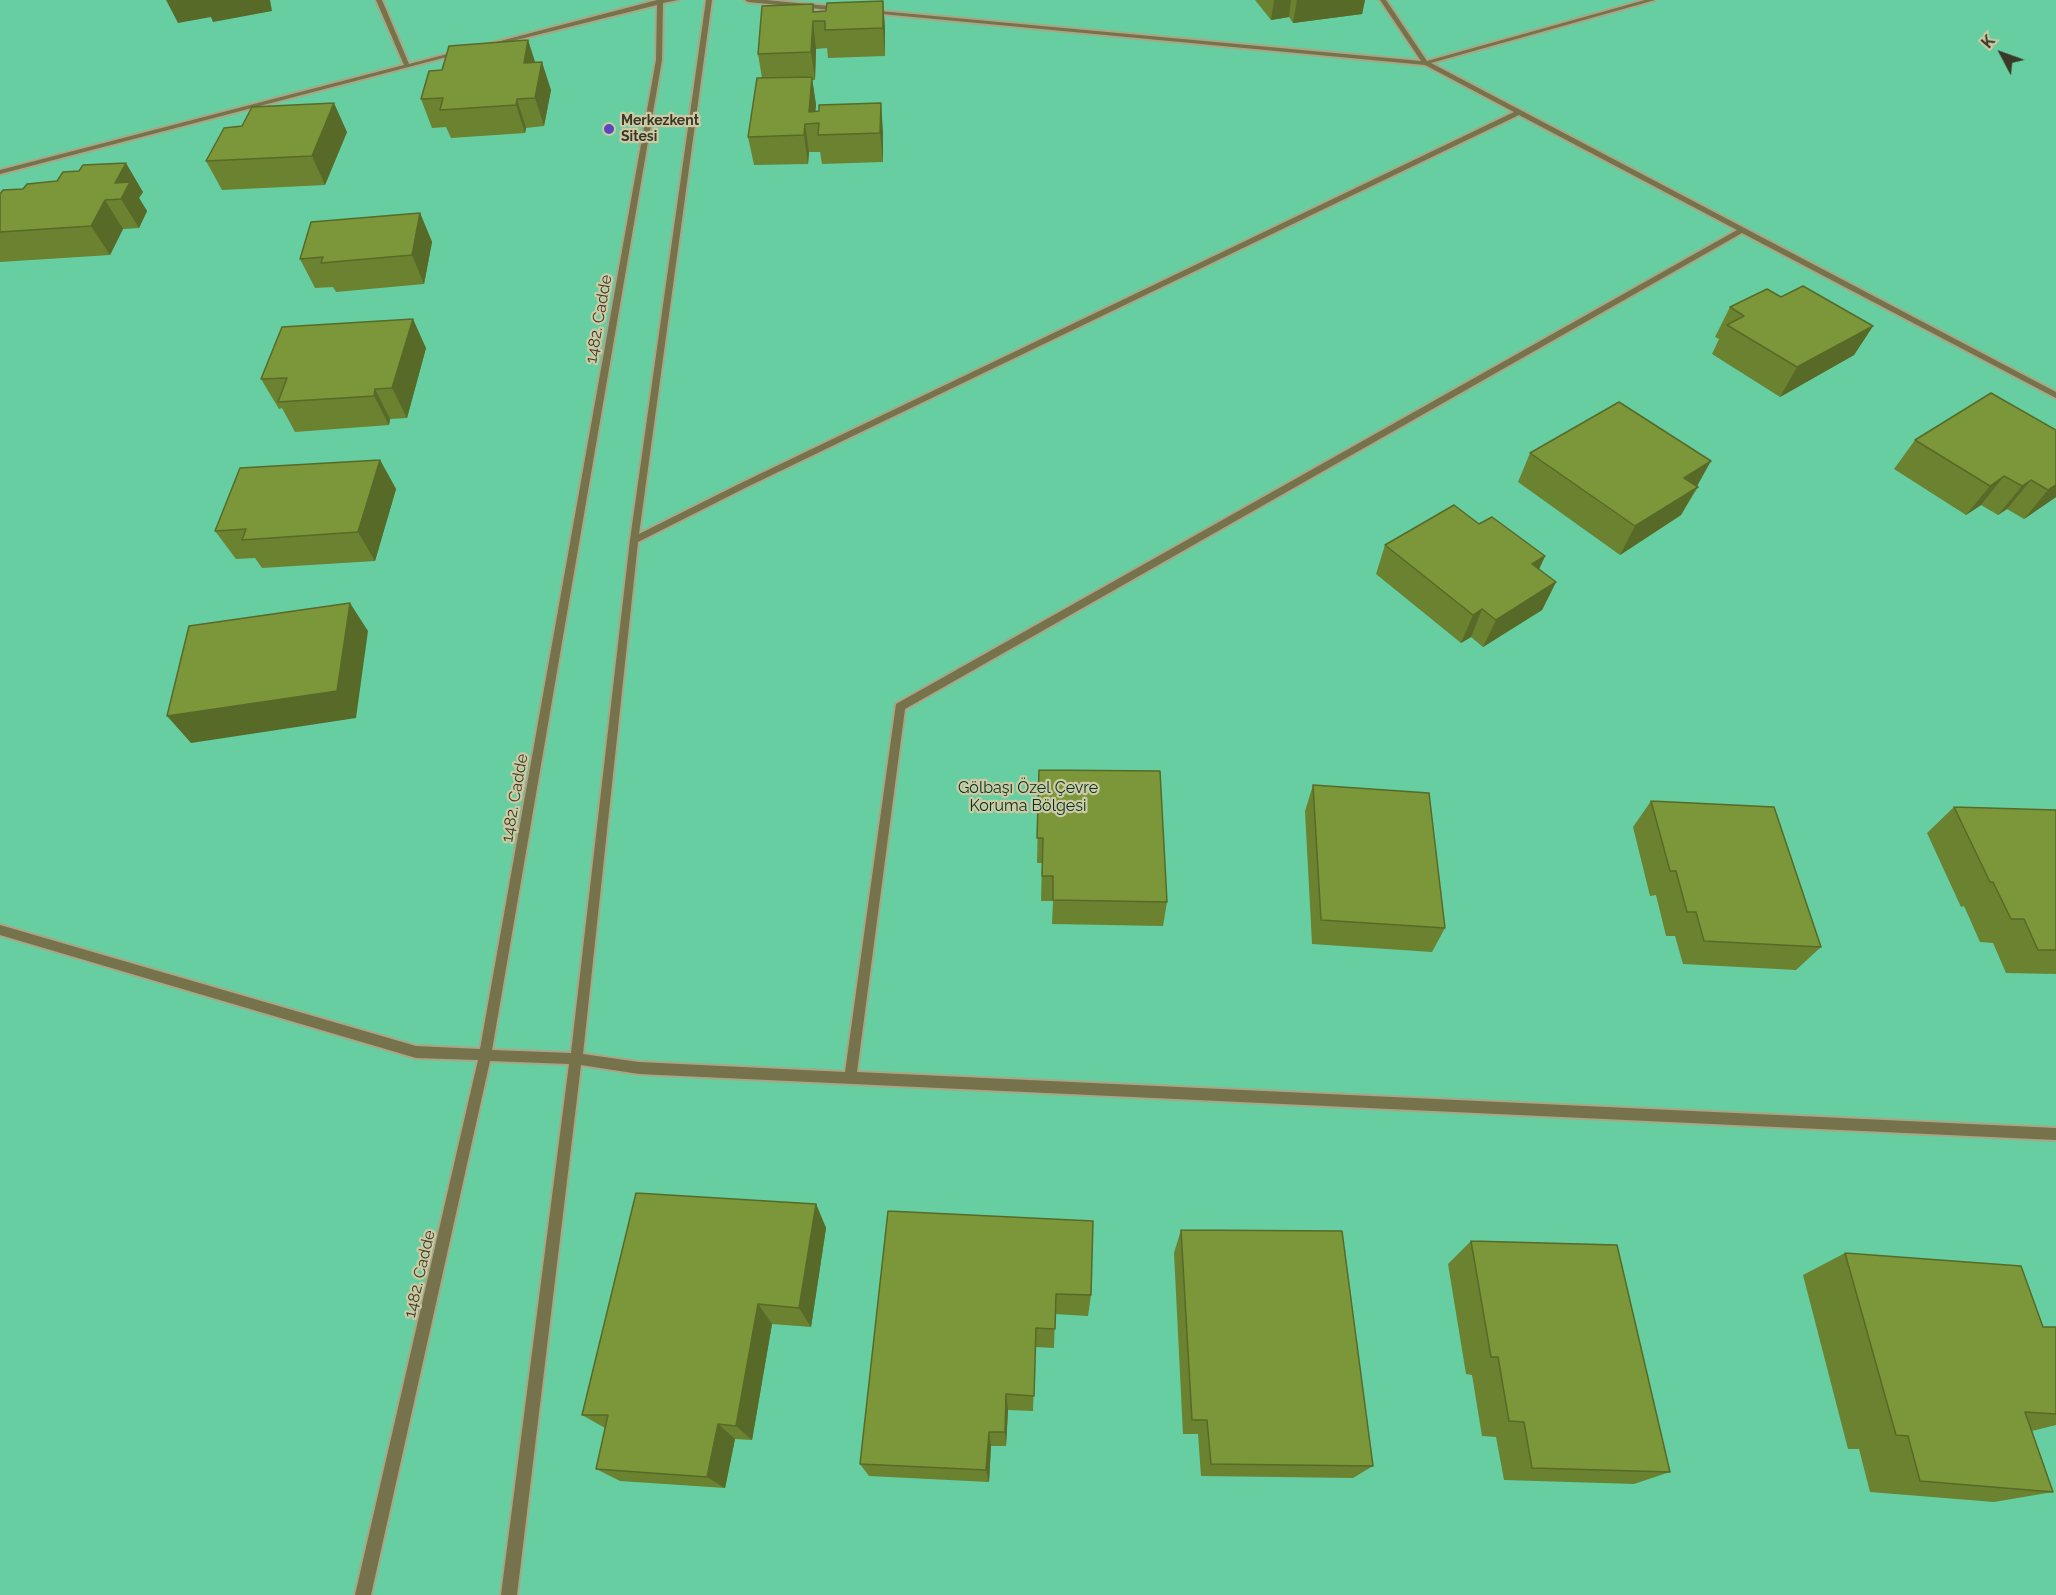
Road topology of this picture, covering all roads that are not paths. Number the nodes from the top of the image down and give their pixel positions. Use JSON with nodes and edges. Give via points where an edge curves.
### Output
{"nodes":[{"id":1,"x":379,"y":0,"type":"edge"},
{"id":2,"x":675,"y":0,"type":"edge"},
{"id":3,"x":709,"y":0,"type":"edge"},
{"id":4,"x":748,"y":0,"type":"edge"},
{"id":5,"x":1383,"y":0,"type":"edge"},
{"id":6,"x":1652,"y":0,"type":"edge"},
{"id":7,"x":660,"y":1,"type":"edge"},
{"id":8,"x":843,"y":9,"type":"edge"},
{"id":9,"x":867,"y":11,"type":"edge"},
{"id":10,"x":476,"y":48,"type":"edge"},
{"id":11,"x":464,"y":51,"type":"edge"},
{"id":12,"x":1426,"y":63,"type":"junction"},
{"id":13,"x":407,"y":66,"type":"junction"},
{"id":14,"x":1519,"y":112,"type":"junction"},
{"id":15,"x":0,"y":172,"type":"edge"},
{"id":16,"x":1742,"y":230,"type":"junction"},
{"id":17,"x":2056,"y":395,"type":"edge"},
{"id":18,"x":634,"y":540,"type":"junction"},
{"id":19,"x":0,"y":930,"type":"edge"},
{"id":20,"x":485,"y":1055,"type":"junction"},
{"id":21,"x":576,"y":1059,"type":"junction"},
{"id":22,"x":850,"y":1078,"type":"junction"},
{"id":23,"x":2056,"y":1134,"type":"edge"},
{"id":24,"x":363,"y":1595,"type":"edge"},
{"id":25,"x":509,"y":1595,"type":"edge"}],
"edges":[{"from":1,"to":13,"type":"street"},
{"from":2,"to":7,"type":"street"},
{"from":3,"to":18,"type":"street"},
{"from":4,"to":8,"type":"street"},
{"from":5,"to":12,"type":"street"},
{"from":6,"to":12,"type":"street"},
{"from":7,"to":10,"type":"street"},
{"from":7,"to":20,"type":"street","name":"1482. Cadde","via":[[659,60]]},
{"from":9,"to":12,"type":"street"},
{"from":11,"to":13,"type":"street"},
{"from":12,"to":14,"type":"street"},
{"from":13,"to":15,"type":"street"},
{"from":14,"to":16,"type":"street"},
{"from":14,"to":18,"type":"street"},
{"from":16,"to":17,"type":"street"},
{"from":16,"to":22,"type":"street","via":[[900,707]]},
{"from":18,"to":21,"type":"street"},
{"from":19,"to":20,"type":"street","via":[[416,1052]]},
{"from":20,"to":21,"type":"street"},
{"from":20,"to":24,"type":"street","name":"1482. Cadde"},
{"from":21,"to":22,"type":"street","via":[[639,1068]]},
{"from":21,"to":25,"type":"street"},
{"from":22,"to":23,"type":"street"}]}
